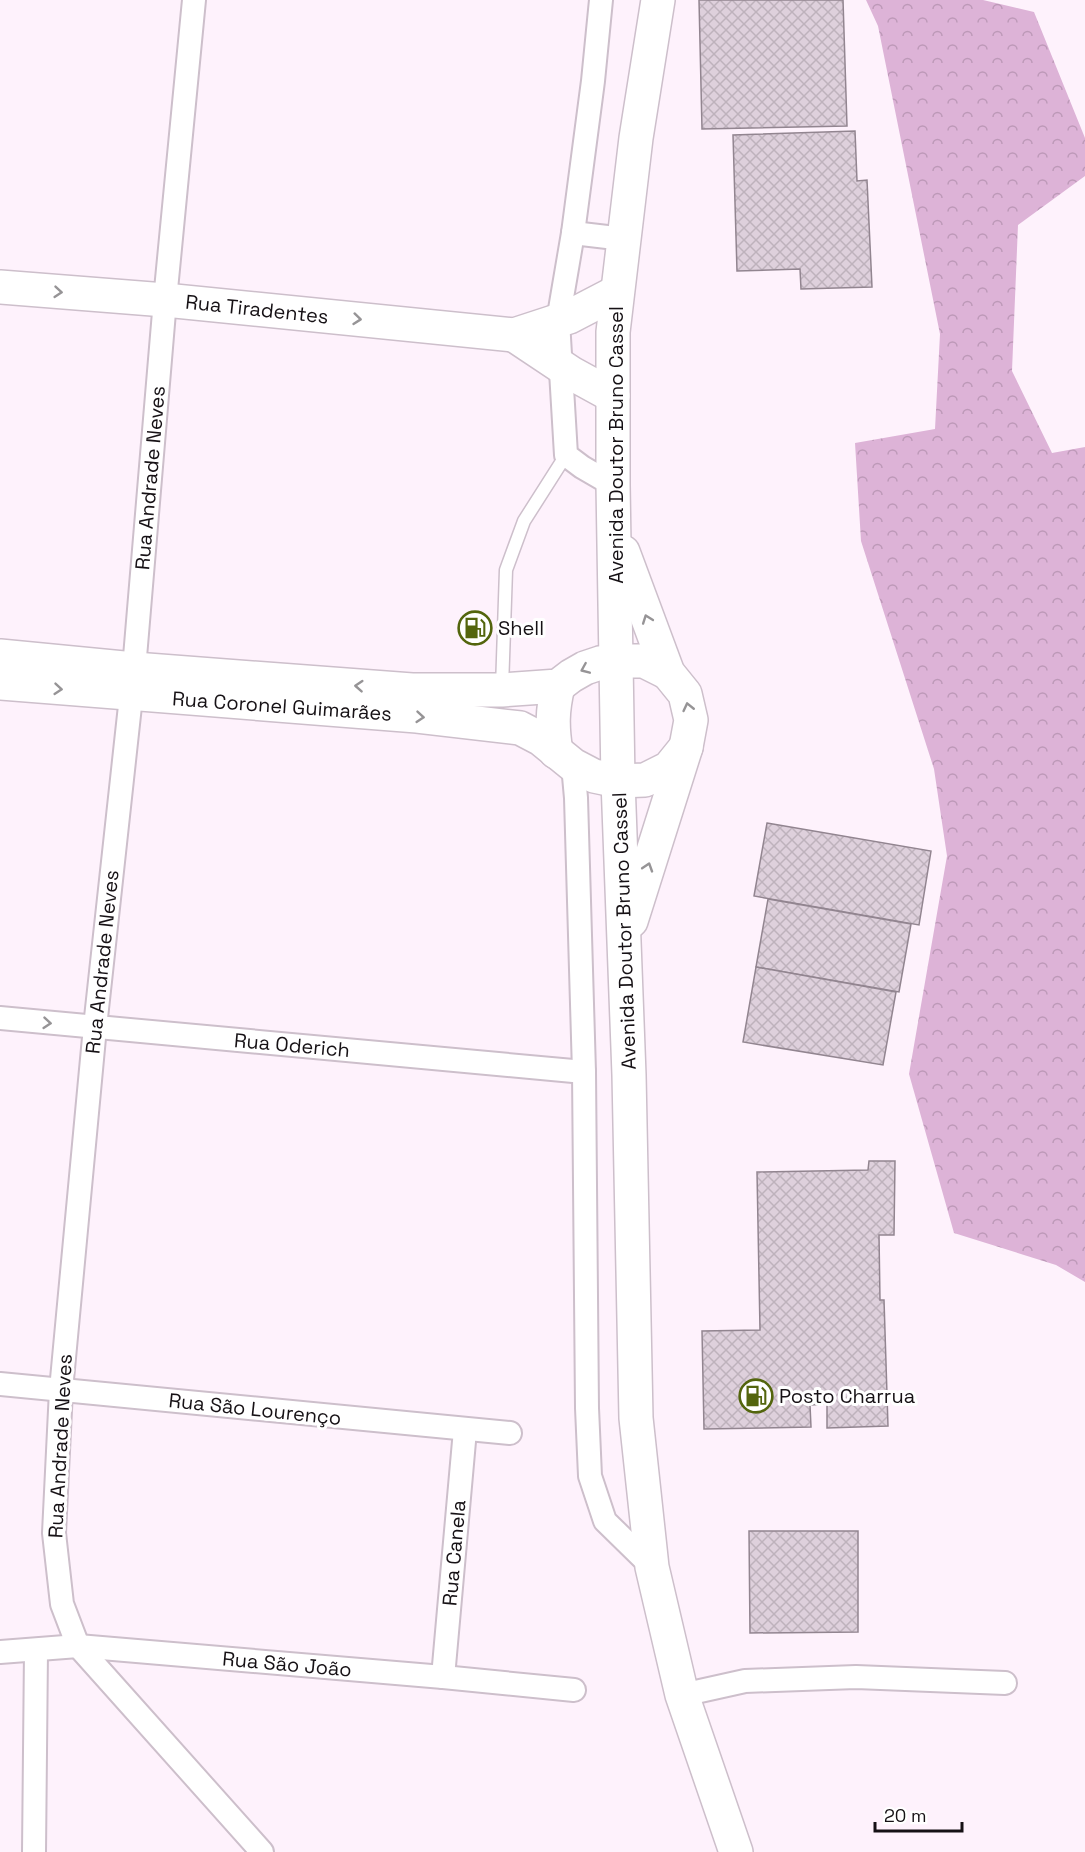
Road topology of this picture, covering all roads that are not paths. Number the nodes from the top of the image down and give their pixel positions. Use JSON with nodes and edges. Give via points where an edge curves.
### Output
{"nodes":[{"id":1,"x":194,"y":0,"type":"edge"},
{"id":2,"x":601,"y":0,"type":"edge"},
{"id":3,"x":658,"y":0,"type":"edge"},
{"id":4,"x":573,"y":233,"type":"junction"},
{"id":5,"x":624,"y":239,"type":"junction"},
{"id":6,"x":0,"y":287,"type":"edge"},
{"id":7,"x":617,"y":292,"type":"junction"},
{"id":8,"x":165,"y":300,"type":"junction"},
{"id":9,"x":558,"y":321,"type":"junction"},
{"id":10,"x":514,"y":335,"type":"junction"},
{"id":11,"x":561,"y":365,"type":"junction"},
{"id":12,"x":613,"y":396,"type":"junction"},
{"id":13,"x":566,"y":455,"type":"junction"},
{"id":14,"x":613,"y":485,"type":"junction"},
{"id":15,"x":614,"y":527,"type":"junction"},
{"id":16,"x":0,"y":656,"type":"edge"},
{"id":17,"x":616,"y":662,"type":"junction"},
{"id":18,"x":668,"y":673,"type":"junction"},
{"id":19,"x":132,"y":682,"type":"junction"},
{"id":20,"x":0,"y":683,"type":"edge"},
{"id":21,"x":558,"y":686,"type":"junction"},
{"id":22,"x":502,"y":690,"type":"junction"},
{"id":23,"x":686,"y":747,"type":"junction"},
{"id":24,"x":564,"y":759,"type":"junction"},
{"id":25,"x":618,"y":781,"type":"junction"},
{"id":26,"x":624,"y":943,"type":"junction"},
{"id":27,"x":0,"y":1018,"type":"edge"},
{"id":28,"x":95,"y":1027,"type":"junction"},
{"id":29,"x":584,"y":1072,"type":"junction"},
{"id":30,"x":0,"y":1384,"type":"edge"},
{"id":31,"x":61,"y":1390,"type":"junction"},
{"id":32,"x":465,"y":1430,"type":"junction"},
{"id":33,"x":510,"y":1433,"type":"dead end"},
{"id":34,"x":652,"y":1567,"type":"junction"},
{"id":35,"x":78,"y":1646,"type":"junction"},
{"id":36,"x":36,"y":1650,"type":"junction"},
{"id":37,"x":0,"y":1652,"type":"edge"},
{"id":38,"x":443,"y":1677,"type":"junction"},
{"id":39,"x":1005,"y":1683,"type":"dead end"},
{"id":40,"x":574,"y":1690,"type":"dead end"},
{"id":41,"x":682,"y":1695,"type":"junction"},
{"id":42,"x":34,"y":1852,"type":"edge"},
{"id":43,"x":262,"y":1852,"type":"edge"},
{"id":44,"x":736,"y":1852,"type":"edge"}],
"edges":[{"from":1,"to":8,"type":"street","name":"Rua Andrade Neves"},
{"from":2,"to":4,"type":"street"},
{"from":3,"to":5,"type":"main road","name":"Avenida Doutor Bruno Cassel"},
{"from":4,"to":5,"type":"street"},
{"from":4,"to":9,"type":"street"},
{"from":5,"to":7,"type":"main road","name":"Avenida Doutor Bruno Cassel"},
{"from":6,"to":8,"type":"main road","name":"Rua Tiradentes","one_way":true},
{"from":7,"to":9,"type":"main road","name":"Rua Tiradentes"},
{"from":7,"to":12,"type":"main road","name":"Avenida Doutor Bruno Cassel"},
{"from":8,"to":10,"type":"main road","name":"Rua Tiradentes","one_way":true},
{"from":8,"to":19,"type":"street","name":"Rua Andrade Neves"},
{"from":9,"to":10,"type":"main road","name":"Rua Tiradentes"},
{"from":9,"to":11,"type":"street"},
{"from":10,"to":11,"type":"main road","name":"Rua Tiradentes"},
{"from":11,"to":12,"type":"main road","name":"Rua Tiradentes"},
{"from":11,"to":13,"type":"street"},
{"from":12,"to":14,"type":"main road","name":"Avenida Doutor Bruno Cassel"},
{"from":13,"to":14,"type":"street"},
{"from":13,"to":22,"type":"lane","via":[[524,521],[506,570]]},
{"from":14,"to":15,"type":"main road","name":"Avenida Doutor Bruno Cassel"},
{"from":15,"to":17,"type":"main road","name":"Avenida Doutor Bruno Cassel"},
{"from":18,"to":15,"type":"main road","one_way":true},
{"from":16,"to":19,"type":"main road","name":"Rua Coronel Guimarães"},
{"from":17,"to":18,"type":"main road","via":[[644,662]]},
{"from":17,"to":21,"type":"main road","one_way":true,"via":[[585,668]]},
{"from":17,"to":25,"type":"main road","name":"Avenida Doutor Bruno Cassel"},
{"from":23,"to":18,"type":"main road","one_way":true,"via":[[691,720],[685,694]]},
{"from":20,"to":19,"type":"main road","name":"Rua Coronel Guimarães","one_way":true},
{"from":22,"to":19,"type":"main road","name":"Rua Coronel Guimarães","one_way":true},
{"from":19,"to":24,"type":"main road","name":"Rua Coronel Guimarães","one_way":true,"via":[[520,728],[541,739]]},
{"from":19,"to":28,"type":"street","name":"Rua Andrade Neves"},
{"from":21,"to":22,"type":"main road","name":"Rua Coronel Guimarães"},
{"from":21,"to":24,"type":"main road","via":[[552,730]]},
{"from":23,"to":25,"type":"main road","name":"Rua Coronel Guimarães","via":[[669,768],[645,780]]},
{"from":26,"to":23,"type":"main road","one_way":true},
{"from":24,"to":25,"type":"main road","name":"Rua Coronel Guimarães","via":[[594,776]]},
{"from":24,"to":29,"type":"street","via":[[576,798]]},
{"from":25,"to":26,"type":"main road","name":"Avenida Doutor Bruno Cassel"},
{"from":26,"to":34,"type":"main road","name":"Avenida Doutor Bruno Cassel","via":[[636,1418]]},
{"from":27,"to":28,"type":"street","name":"Rua Oderich","one_way":true},
{"from":28,"to":29,"type":"street","name":"Rua Oderich"},
{"from":28,"to":31,"type":"street","name":"Rua Andrade Neves"},
{"from":29,"to":34,"type":"street","via":[[590,1476],[605,1521]]},
{"from":30,"to":31,"type":"street","name":"Rua São Lourenço"},
{"from":31,"to":32,"type":"street","name":"Rua São Lourenço"},
{"from":31,"to":35,"type":"street","name":"Rua Andrade Neves","via":[[54,1533],[62,1604]]},
{"from":32,"to":33,"type":"street","name":"Rua São Lourenço"},
{"from":32,"to":38,"type":"street","name":"Rua Canela"},
{"from":34,"to":41,"type":"main road","name":"Avenida Doutor Bruno Cassel"},
{"from":35,"to":36,"type":"street","name":"Rua São João"},
{"from":35,"to":38,"type":"street","name":"Rua São João"},
{"from":35,"to":43,"type":"street","name":"Rua Andrade Neves"},
{"from":36,"to":37,"type":"street","name":"Rua São João"},
{"from":36,"to":42,"type":"street"},
{"from":38,"to":40,"type":"street","name":"Rua São João"},
{"from":39,"to":41,"type":"street","via":[[856,1677],[756,1680]]},
{"from":41,"to":44,"type":"main road","name":"Avenida Doutor Bruno Cassel"}]}
